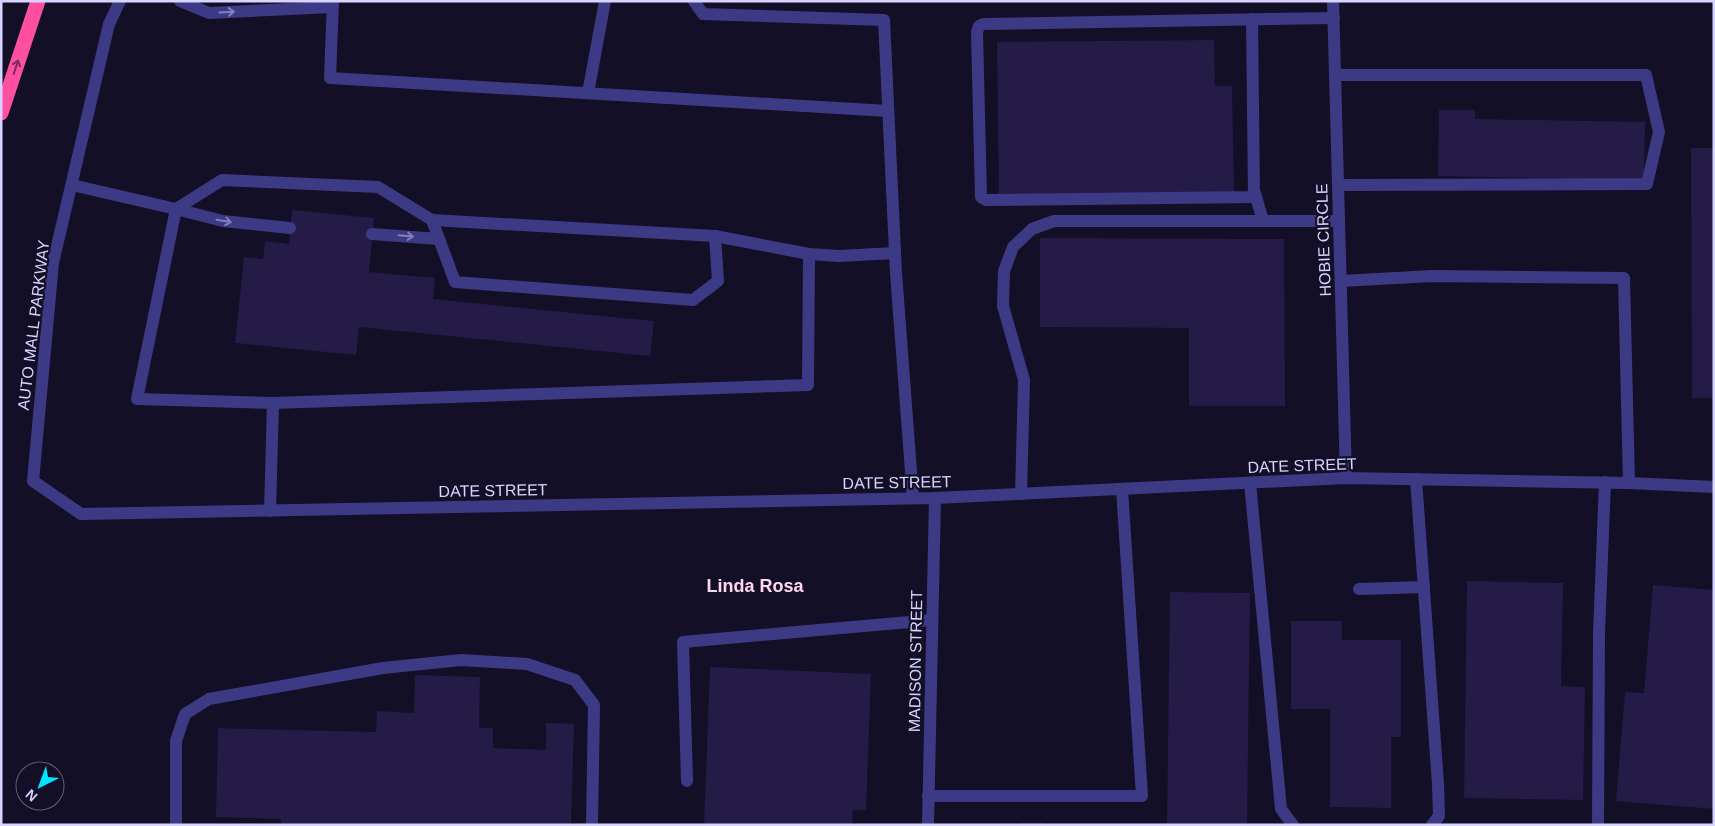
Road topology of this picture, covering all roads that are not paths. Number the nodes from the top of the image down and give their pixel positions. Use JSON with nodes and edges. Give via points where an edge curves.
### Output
{"nodes":[{"id":1,"x":38,"y":1,"type":"edge"},
{"id":2,"x":120,"y":1,"type":"edge"},
{"id":3,"x":180,"y":1,"type":"edge"},
{"id":4,"x":605,"y":1,"type":"edge"},
{"id":5,"x":694,"y":1,"type":"edge"},
{"id":6,"x":1333,"y":1,"type":"edge"},
{"id":7,"x":332,"y":4,"type":"edge"},
{"id":8,"x":1334,"y":18,"type":"junction"},
{"id":9,"x":1252,"y":19,"type":"junction"},
{"id":10,"x":1335,"y":75,"type":"junction"},
{"id":11,"x":588,"y":93,"type":"junction"},
{"id":12,"x":888,"y":112,"type":"junction"},
{"id":13,"x":1,"y":114,"type":"edge"},
{"id":14,"x":72,"y":185,"type":"junction"},
{"id":15,"x":1338,"y":185,"type":"junction"},
{"id":16,"x":1256,"y":193,"type":"junction"},
{"id":17,"x":176,"y":209,"type":"junction"},
{"id":18,"x":432,"y":220,"type":"junction"},
{"id":19,"x":1263,"y":221,"type":"junction"},
{"id":20,"x":1339,"y":221,"type":"junction"},
{"id":21,"x":290,"y":228,"type":"dead end"},
{"id":22,"x":372,"y":234,"type":"dead end"},
{"id":23,"x":715,"y":236,"type":"junction"},
{"id":24,"x":439,"y":239,"type":"junction"},
{"id":25,"x":895,"y":253,"type":"junction"},
{"id":26,"x":809,"y":254,"type":"junction"},
{"id":27,"x":1340,"y":281,"type":"junction"},
{"id":28,"x":273,"y":403,"type":"junction"},
{"id":29,"x":1346,"y":478,"type":"junction"},
{"id":30,"x":1416,"y":479,"type":"junction"},
{"id":31,"x":1605,"y":482,"type":"junction"},
{"id":32,"x":1250,"y":483,"type":"junction"},
{"id":33,"x":1629,"y":483,"type":"junction"},
{"id":34,"x":1714,"y":486,"type":"edge"},
{"id":35,"x":1122,"y":489,"type":"junction"},
{"id":36,"x":1021,"y":494,"type":"junction"},
{"id":37,"x":913,"y":498,"type":"junction"},
{"id":38,"x":935,"y":498,"type":"junction"},
{"id":39,"x":270,"y":510,"type":"junction"},
{"id":40,"x":82,"y":514,"type":"joint"},
{"id":41,"x":1424,"y":587,"type":"junction"},
{"id":42,"x":1359,"y":590,"type":"dead end"},
{"id":43,"x":932,"y":620,"type":"junction"},
{"id":44,"x":687,"y":781,"type":"dead end"},
{"id":45,"x":928,"y":796,"type":"junction"},
{"id":46,"x":176,"y":825,"type":"edge"},
{"id":47,"x":592,"y":825,"type":"edge"},
{"id":48,"x":928,"y":825,"type":"edge"},
{"id":49,"x":1293,"y":825,"type":"edge"},
{"id":50,"x":1432,"y":825,"type":"edge"},
{"id":51,"x":1598,"y":825,"type":"edge"}],
"edges":[{"from":13,"to":1,"type":"highway","one_way":true},
{"from":2,"to":14,"type":"street","name":"AUTO MALL PARKWAY","via":[[109,24]]},
{"from":3,"to":7,"type":"street","one_way":true,"via":[[209,13]]},
{"from":4,"to":11,"type":"street"},
{"from":5,"to":12,"type":"street","via":[[703,14],[884,20]]},
{"from":6,"to":8,"type":"street","name":"HOBIE CIRCLE"},
{"from":7,"to":11,"type":"street","via":[[330,78]]},
{"from":8,"to":9,"type":"street"},
{"from":8,"to":10,"type":"street","name":"HOBIE CIRCLE"},
{"from":9,"to":16,"type":"street"},
{"from":9,"to":16,"type":"street","via":[[983,24],[977,32],[983,199],[1250,199]]},
{"from":10,"to":15,"type":"street","name":"HOBIE CIRCLE"},
{"from":10,"to":15,"type":"street","via":[[1646,75],[1658,132],[1647,184]]},
{"from":11,"to":12,"type":"street"},
{"from":12,"to":25,"type":"street"},
{"from":14,"to":17,"type":"street"},
{"from":14,"to":40,"type":"street","name":"AUTO MALL PARKWAY","via":[[53,262],[33,481]]},
{"from":15,"to":20,"type":"street","name":"HOBIE CIRCLE"},
{"from":16,"to":19,"type":"street"},
{"from":17,"to":18,"type":"street","via":[[222,180],[369,186],[378,187]]},
{"from":17,"to":21,"type":"street","one_way":true,"via":[[223,222]]},
{"from":17,"to":28,"type":"street","via":[[137,400]]},
{"from":18,"to":23,"type":"street"},
{"from":18,"to":24,"type":"street"},
{"from":19,"to":20,"type":"street"},
{"from":19,"to":36,"type":"street","via":[[1054,221],[1032,229],[1013,247],[1004,271],[1003,306],[1024,380]]},
{"from":20,"to":27,"type":"street","name":"HOBIE CIRCLE"},
{"from":22,"to":24,"type":"street","one_way":true},
{"from":23,"to":24,"type":"street","via":[[718,281],[693,300],[455,282]]},
{"from":23,"to":26,"type":"street"},
{"from":25,"to":26,"type":"street"},
{"from":25,"to":37,"type":"street"},
{"from":26,"to":28,"type":"street","via":[[808,385]]},
{"from":27,"to":29,"type":"street","name":"HOBIE CIRCLE"},
{"from":27,"to":33,"type":"street","via":[[1432,276],[1624,278]]},
{"from":28,"to":39,"type":"street"},
{"from":29,"to":30,"type":"street","name":"DATE STREET"},
{"from":29,"to":32,"type":"street","name":"DATE STREET"},
{"from":30,"to":31,"type":"street","name":"DATE STREET"},
{"from":30,"to":41,"type":"street"},
{"from":31,"to":33,"type":"street","name":"DATE STREET"},
{"from":31,"to":51,"type":"street","via":[[1599,633]]},
{"from":32,"to":35,"type":"street","name":"DATE STREET"},
{"from":32,"to":49,"type":"street","via":[[1281,809]]},
{"from":33,"to":34,"type":"street","name":"DATE STREET"},
{"from":35,"to":36,"type":"street","name":"DATE STREET"},
{"from":35,"to":45,"type":"street","via":[[1142,796]]},
{"from":36,"to":38,"type":"street","name":"DATE STREET"},
{"from":37,"to":38,"type":"street","name":"DATE STREET"},
{"from":37,"to":39,"type":"street","name":"DATE STREET"},
{"from":38,"to":43,"type":"street","name":"MADISON STREET"},
{"from":39,"to":40,"type":"street","name":"DATE STREET"},
{"from":41,"to":42,"type":"street"},
{"from":41,"to":50,"type":"street","via":[[1439,808],[1439,816]]},
{"from":43,"to":44,"type":"street","via":[[684,642]]},
{"from":43,"to":45,"type":"street","name":"MADISON STREET"},
{"from":45,"to":48,"type":"street","name":"MADISON STREET"},
{"from":46,"to":47,"type":"street","via":[[176,741],[184,714],[209,699],[383,668],[461,660],[527,664],[576,680],[594,705]]}]}
